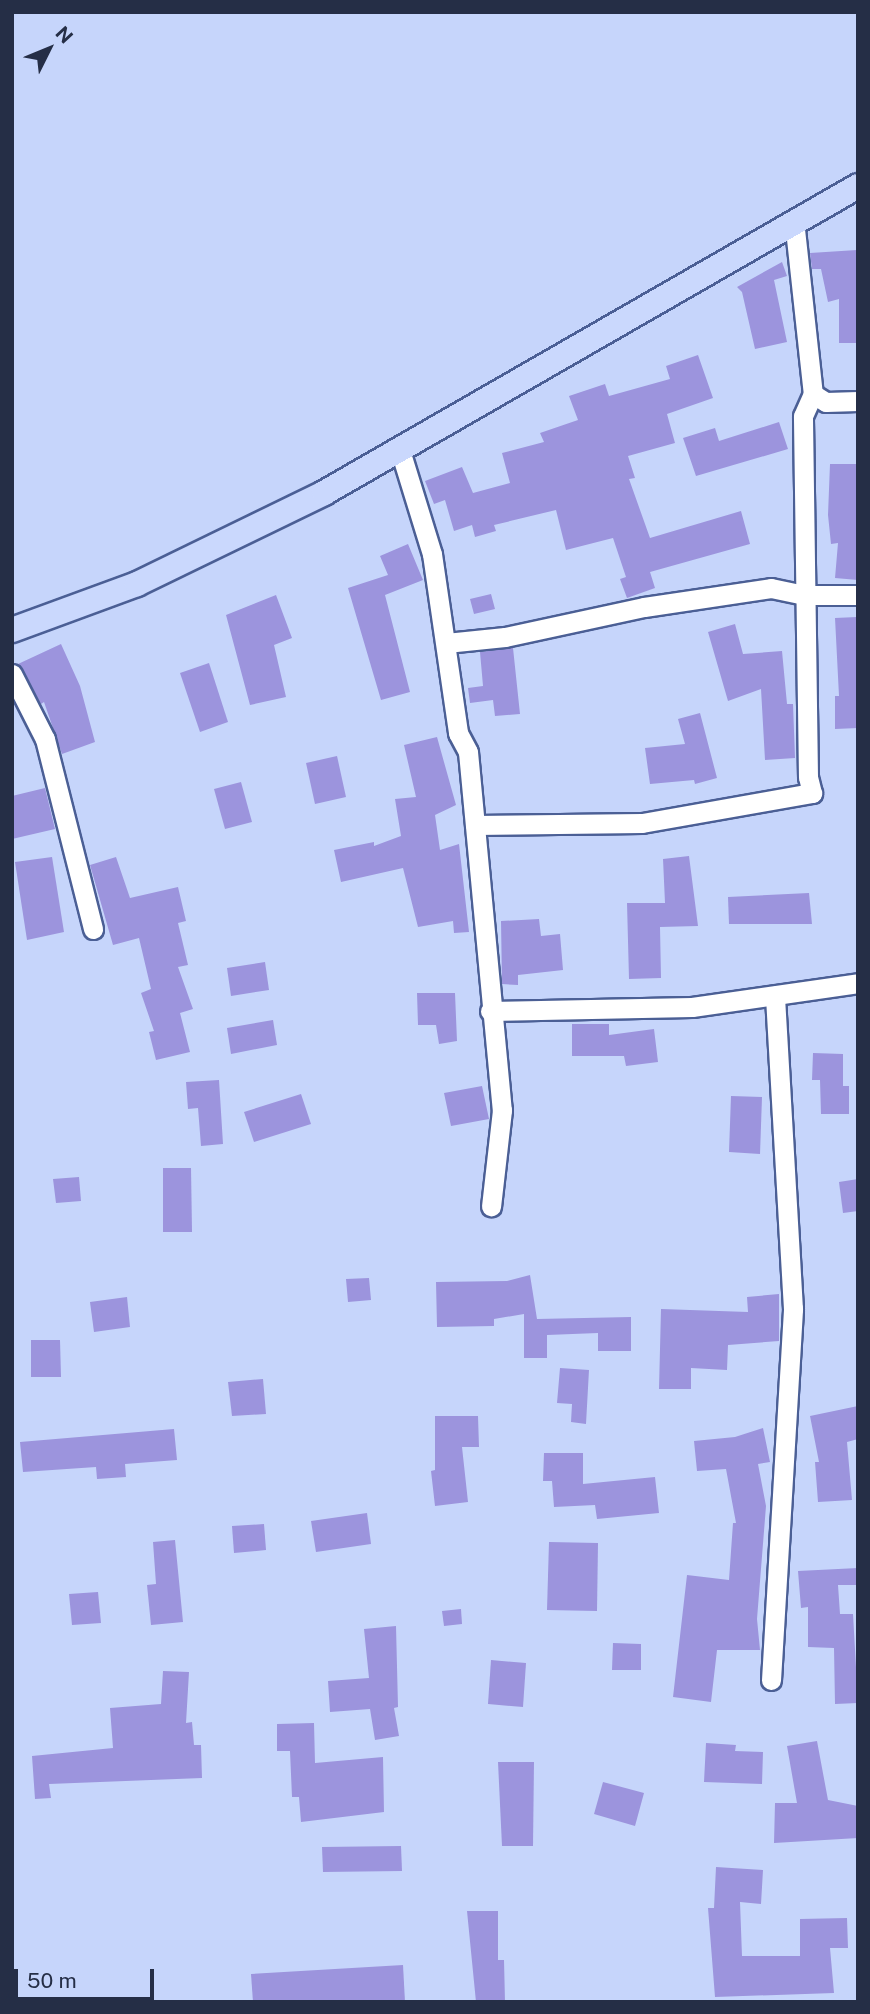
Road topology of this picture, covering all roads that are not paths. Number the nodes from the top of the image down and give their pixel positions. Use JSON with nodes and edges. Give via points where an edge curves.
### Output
{"nodes":[{"id":1,"x":858,"y":186,"type":"edge"},
{"id":2,"x":794,"y":220,"type":"junction"},
{"id":3,"x":813,"y":394,"type":"junction"},
{"id":4,"x":858,"y":401,"type":"edge"},
{"id":5,"x":400,"y":450,"type":"junction"},
{"id":6,"x":804,"y":595,"type":"junction"},
{"id":7,"x":858,"y":595,"type":"edge"},
{"id":8,"x":12,"y":630,"type":"edge"},
{"id":9,"x":446,"y":643,"type":"junction"},
{"id":10,"x":12,"y":674,"type":"edge"},
{"id":11,"x":475,"y":825,"type":"junction"},
{"id":12,"x":93,"y":929,"type":"dead end"},
{"id":13,"x":858,"y":983,"type":"edge"},
{"id":14,"x":775,"y":996,"type":"junction"},
{"id":15,"x":490,"y":1011,"type":"junction"},
{"id":16,"x":491,"y":1206,"type":"dead end"},
{"id":17,"x":771,"y":1680,"type":"dead end"}],
"edges":[{"from":1,"to":2,"type":"main road"},
{"from":2,"to":3,"type":"street"},
{"from":2,"to":5,"type":"main road"},
{"from":3,"to":4,"type":"street","via":[[826,402]]},
{"from":3,"to":6,"type":"street","via":[[803,416]]},
{"from":5,"to":8,"type":"main road","via":[[202,555]]},
{"from":5,"to":9,"type":"street","via":[[432,554]]},
{"from":6,"to":7,"type":"street"},
{"from":6,"to":9,"type":"street","via":[[771,588],[644,607],[505,638]]},
{"from":6,"to":11,"type":"street","via":[[812,793],[642,823]]},
{"from":9,"to":11,"type":"street","via":[[458,733],[468,751]]},
{"from":10,"to":12,"type":"street","via":[[44,739]]},
{"from":11,"to":15,"type":"street"},
{"from":13,"to":14,"type":"street"},
{"from":14,"to":15,"type":"street","via":[[692,1007]]},
{"from":14,"to":17,"type":"street","via":[[793,1309]]},
{"from":15,"to":16,"type":"street","via":[[503,1135]]}]}
